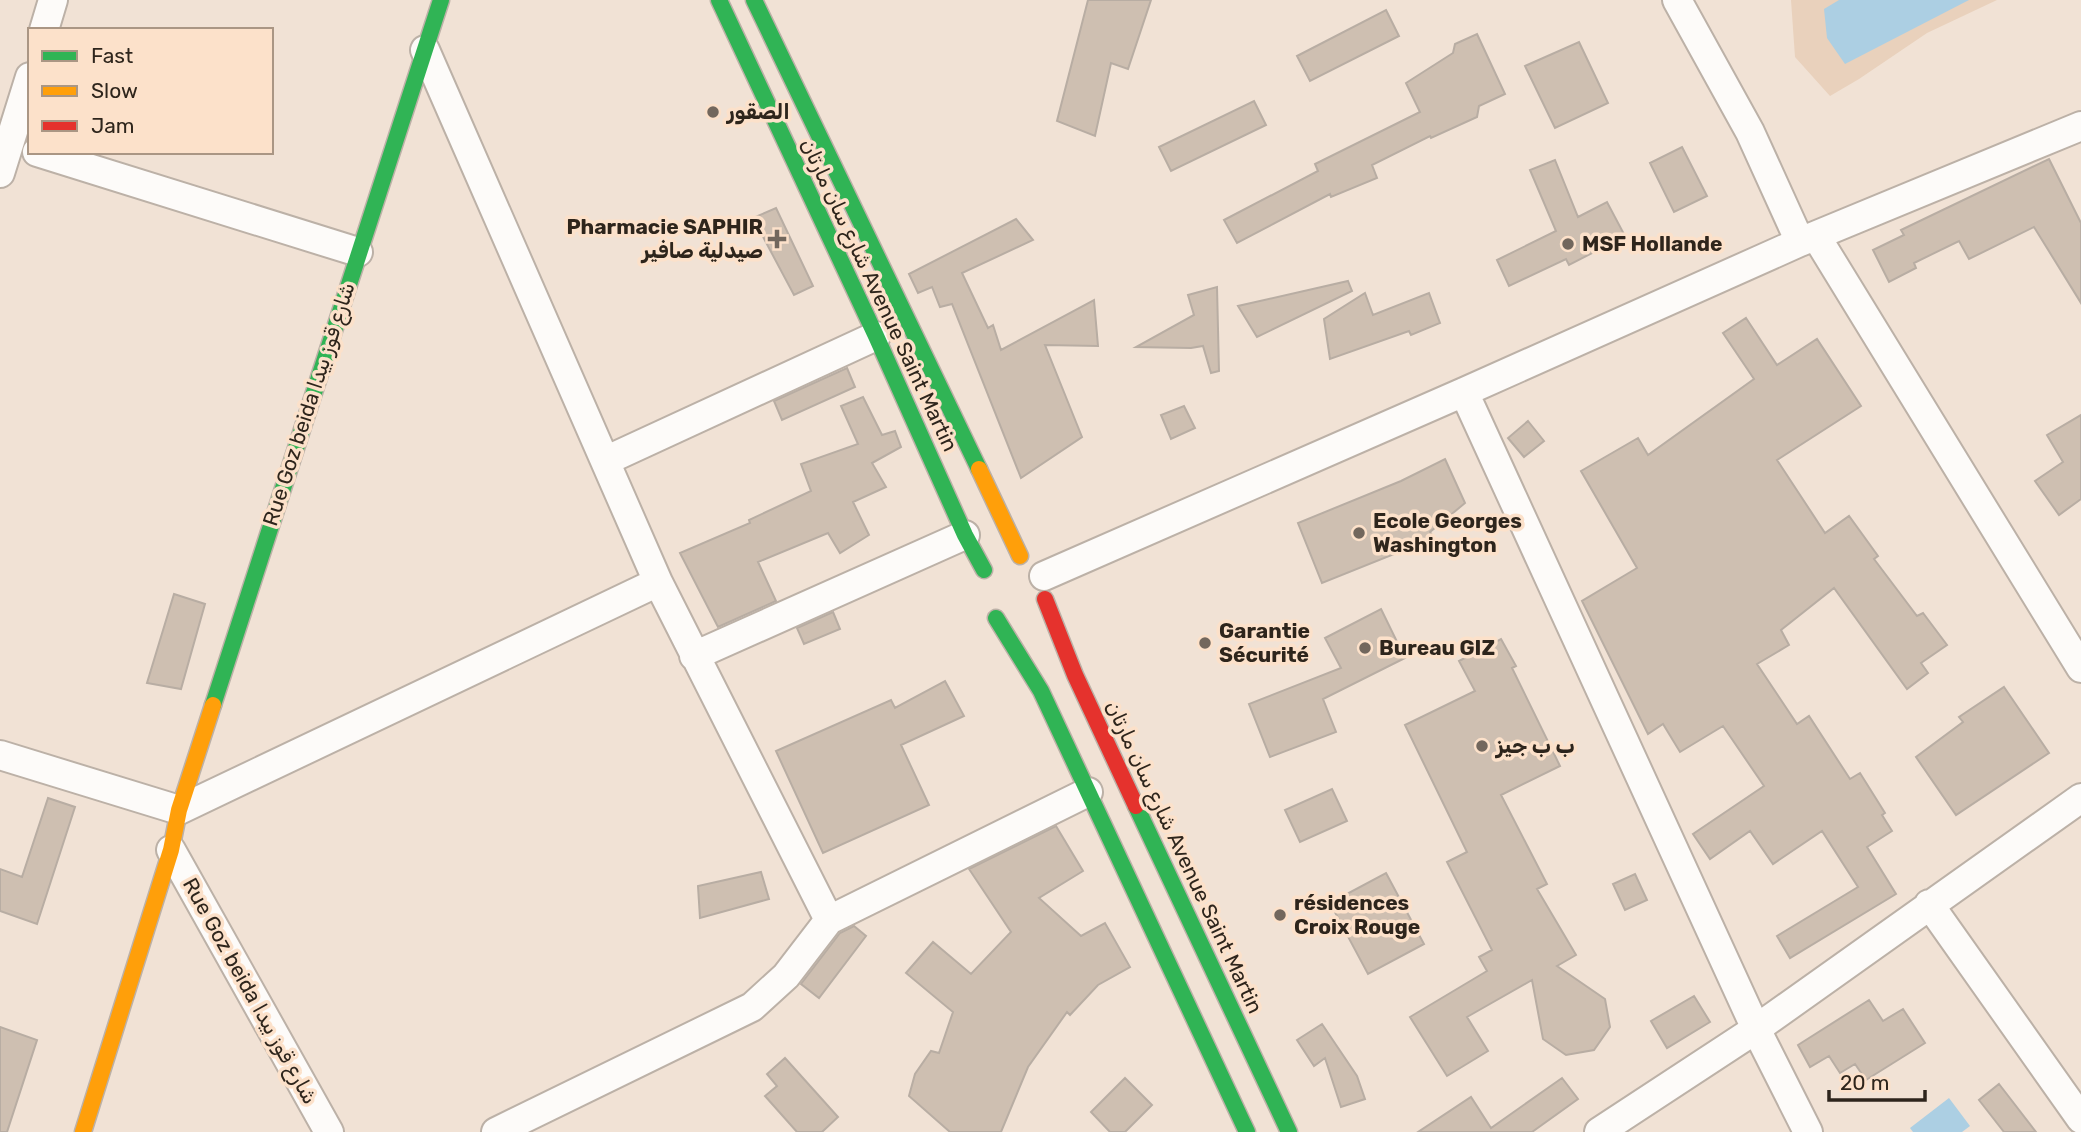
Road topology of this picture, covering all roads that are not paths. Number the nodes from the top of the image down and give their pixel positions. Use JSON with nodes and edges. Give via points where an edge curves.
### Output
{"nodes":[{"id":1,"x":53,"y":0,"type":"edge"},
{"id":2,"x":440,"y":0,"type":"edge"},
{"id":3,"x":719,"y":0,"type":"edge"},
{"id":4,"x":754,"y":0,"type":"edge"},
{"id":5,"x":1677,"y":0,"type":"edge"},
{"id":6,"x":45,"y":28,"type":"edge"},
{"id":7,"x":425,"y":50,"type":"junction"},
{"id":8,"x":28,"y":85,"type":"edge"},
{"id":9,"x":2081,"y":127,"type":"edge"},
{"id":10,"x":13,"y":145,"type":"edge"},
{"id":11,"x":43,"y":154,"type":"edge"},
{"id":12,"x":0,"y":173,"type":"edge"},
{"id":13,"x":1808,"y":239,"type":"junction"},
{"id":14,"x":358,"y":252,"type":"junction"},
{"id":15,"x":876,"y":335,"type":"junction"},
{"id":16,"x":1464,"y":392,"type":"junction"},
{"id":17,"x":605,"y":461,"type":"junction"},
{"id":18,"x":965,"y":535,"type":"junction"},
{"id":19,"x":1020,"y":556,"type":"junction"},
{"id":20,"x":658,"y":582,"type":"junction"},
{"id":21,"x":1044,"y":587,"type":"junction"},
{"id":22,"x":982,"y":604,"type":"dead end"},
{"id":23,"x":1034,"y":615,"type":"dead end"},
{"id":24,"x":694,"y":656,"type":"junction"},
{"id":25,"x":2081,"y":668,"type":"edge"},
{"id":26,"x":0,"y":755,"type":"edge"},
{"id":27,"x":1088,"y":792,"type":"junction"},
{"id":28,"x":2081,"y":798,"type":"edge"},
{"id":29,"x":180,"y":810,"type":"junction"},
{"id":30,"x":171,"y":850,"type":"junction"},
{"id":31,"x":1929,"y":904,"type":"junction"},
{"id":32,"x":829,"y":920,"type":"junction"},
{"id":33,"x":1756,"y":1029,"type":"junction"},
{"id":34,"x":2081,"y":1119,"type":"edge"},
{"id":35,"x":83,"y":1132,"type":"edge"},
{"id":36,"x":330,"y":1132,"type":"edge"},
{"id":37,"x":496,"y":1132,"type":"edge"},
{"id":38,"x":1247,"y":1132,"type":"edge"},
{"id":39,"x":1289,"y":1132,"type":"edge"},
{"id":40,"x":1599,"y":1132,"type":"edge"},
{"id":41,"x":1808,"y":1132,"type":"edge"}],
"edges":[{"from":1,"to":6,"type":"street"},
{"from":2,"to":7,"type":"main road","name":"Rue Goz beida شارع قوز بيدا"},
{"from":3,"to":15,"type":"main road","name":"شارع سان مارتان Avenue Saint Martin"},
{"from":4,"to":19,"type":"main road","name":"شارع سان مارتان Avenue Saint Martin"},
{"from":5,"to":13,"type":"street"},
{"from":7,"to":14,"type":"main road","name":"Rue Goz beida شارع قوز بيدا"},
{"from":7,"to":17,"type":"street"},
{"from":8,"to":10,"type":"street"},
{"from":9,"to":13,"type":"street"},
{"from":10,"to":12,"type":"street"},
{"from":11,"to":14,"type":"street"},
{"from":13,"to":16,"type":"street"},
{"from":13,"to":25,"type":"street"},
{"from":14,"to":29,"type":"main road","name":"Rue Goz beida شارع قوز بيدا"},
{"from":15,"to":17,"type":"street"},
{"from":15,"to":18,"type":"main road","name":"شارع سان مارتان Avenue Saint Martin"},
{"from":16,"to":21,"type":"street"},
{"from":16,"to":33,"type":"street"},
{"from":17,"to":20,"type":"street"},
{"from":18,"to":19,"type":"main road","name":"شارع سان مارتان Avenue Saint Martin","via":[[981,576],[997,559]]},
{"from":18,"to":24,"type":"street"},
{"from":19,"to":21,"type":"main road","via":[[1031,561]]},
{"from":20,"to":24,"type":"street"},
{"from":20,"to":29,"type":"street"},
{"from":21,"to":23,"type":"main road"},
{"from":21,"to":39,"type":"main road","name":"شارع سان مارتان Avenue Saint Martin","via":[[1075,675]]},
{"from":22,"to":27,"type":"main road","via":[[1004,621]]},
{"from":24,"to":32,"type":"street"},
{"from":26,"to":29,"type":"street"},
{"from":27,"to":32,"type":"street"},
{"from":27,"to":38,"type":"main road"},
{"from":28,"to":31,"type":"street"},
{"from":29,"to":30,"type":"main road","name":"Rue Goz beida شارع قوز بيدا"},
{"from":30,"to":35,"type":"main road","name":"Rue Goz beida شارع قوز بيدا"},
{"from":30,"to":36,"type":"street","name":"Rue Goz beida شارع قوز بيدا"},
{"from":31,"to":33,"type":"street"},
{"from":31,"to":34,"type":"street"},
{"from":32,"to":37,"type":"street","via":[[786,976],[752,1007]]},
{"from":33,"to":40,"type":"street"},
{"from":33,"to":41,"type":"street"}]}
